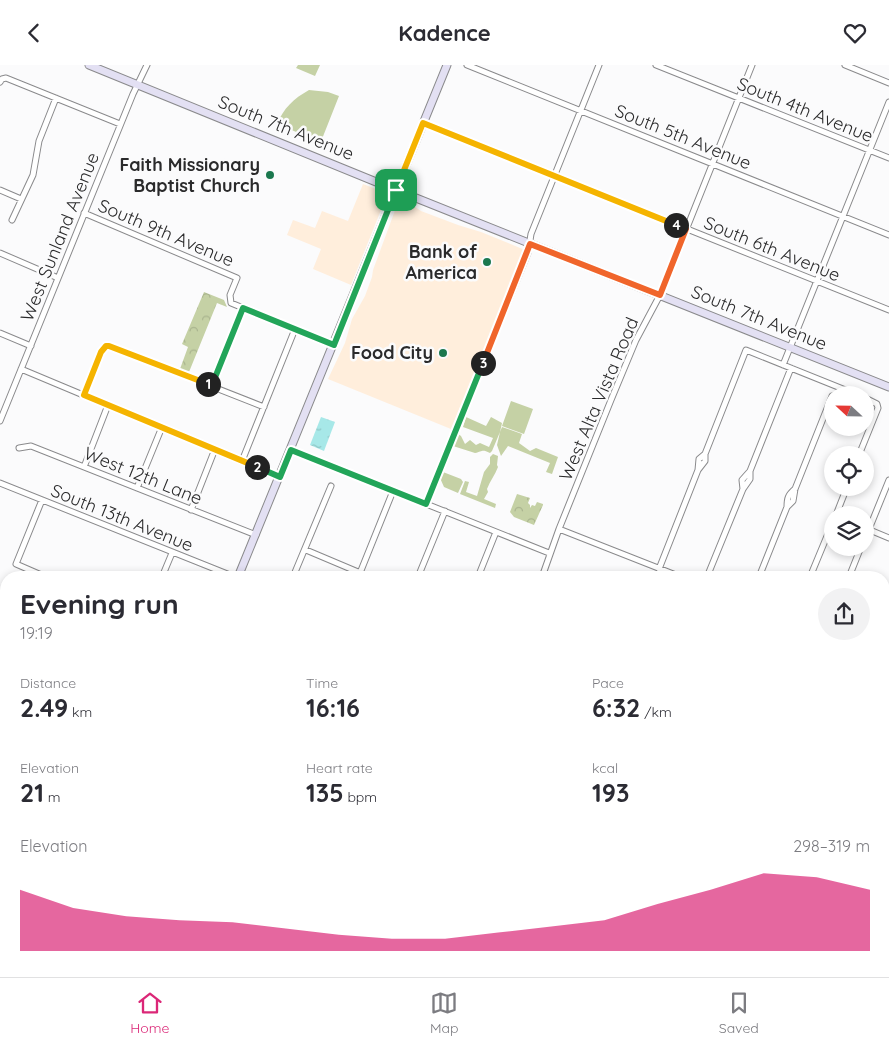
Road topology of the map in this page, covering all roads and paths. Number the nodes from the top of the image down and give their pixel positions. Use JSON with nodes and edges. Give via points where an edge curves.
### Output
{"nodes":[{"id":1,"x":89,"y":65,"type":"edge"},
{"id":2,"x":146,"y":65,"type":"edge"},
{"id":3,"x":447,"y":65,"type":"edge"},
{"id":4,"x":467,"y":65,"type":"edge"},
{"id":5,"x":599,"y":65,"type":"edge"},
{"id":6,"x":656,"y":65,"type":"edge"},
{"id":7,"x":752,"y":65,"type":"edge"},
{"id":8,"x":845,"y":65,"type":"edge"},
{"id":9,"x":1,"y":80,"type":"edge"},
{"id":10,"x":889,"y":83,"type":"edge"},
{"id":11,"x":138,"y":85,"type":"junction"},
{"id":12,"x":56,"y":98,"type":"junction"},
{"id":13,"x":738,"y":98,"type":"junction"},
{"id":14,"x":889,"y":102,"type":"edge"},
{"id":15,"x":581,"y":111,"type":"junction"},
{"id":16,"x":423,"y":123,"type":"junction"},
{"id":17,"x":120,"y":124,"type":"junction"},
{"id":18,"x":869,"y":150,"type":"junction"},
{"id":19,"x":889,"y":159,"type":"edge"},
{"id":20,"x":712,"y":163,"type":"junction"},
{"id":21,"x":555,"y":177,"type":"junction"},
{"id":22,"x":0,"y":190,"type":"edge"},
{"id":23,"x":396,"y":190,"type":"junction"},
{"id":24,"x":21,"y":199,"type":"junction"},
{"id":25,"x":84,"y":213,"type":"junction"},
{"id":26,"x":842,"y":217,"type":"junction"},
{"id":27,"x":12,"y":221,"type":"dead end"},
{"id":28,"x":686,"y":229,"type":"junction"},
{"id":29,"x":889,"y":235,"type":"edge"},
{"id":30,"x":530,"y":244,"type":"junction"},
{"id":31,"x":0,"y":253,"type":"edge"},
{"id":32,"x":58,"y":277,"type":"junction"},
{"id":33,"x":817,"y":281,"type":"junction"},
{"id":34,"x":660,"y":295,"type":"junction"},
{"id":35,"x":243,"y":308,"type":"junction"},
{"id":36,"x":889,"y":310,"type":"edge"},
{"id":37,"x":295,"y":329,"type":"junction"},
{"id":38,"x":0,"y":333,"type":"edge"},
{"id":39,"x":334,"y":345,"type":"junction"},
{"id":40,"x":31,"y":346,"type":"junction"},
{"id":41,"x":791,"y":347,"type":"junction"},
{"id":42,"x":783,"y":365,"type":"junction"},
{"id":43,"x":792,"y":368,"type":"junction"},
{"id":44,"x":22,"y":369,"type":"junction"},
{"id":45,"x":212,"y":385,"type":"junction"},
{"id":46,"x":836,"y":386,"type":"edge"},
{"id":47,"x":889,"y":387,"type":"edge"},
{"id":48,"x":84,"y":395,"type":"junction"},
{"id":49,"x":874,"y":402,"type":"edge"},
{"id":50,"x":108,"y":405,"type":"junction"},
{"id":51,"x":264,"y":407,"type":"junction"},
{"id":52,"x":824,"y":417,"type":"edge"},
{"id":53,"x":874,"y":418,"type":"edge"},
{"id":54,"x":0,"y":421,"type":"edge"},
{"id":55,"x":162,"y":427,"type":"junction"},
{"id":56,"x":19,"y":448,"type":"dead end"},
{"id":57,"x":215,"y":449,"type":"junction"},
{"id":58,"x":291,"y":450,"type":"junction"},
{"id":59,"x":242,"y":461,"type":"junction"},
{"id":60,"x":84,"y":467,"type":"junction"},
{"id":61,"x":280,"y":477,"type":"junction"},
{"id":62,"x":889,"y":480,"type":"edge"},
{"id":63,"x":0,"y":483,"type":"edge"},
{"id":64,"x":331,"y":486,"type":"dead end"},
{"id":65,"x":137,"y":488,"type":"junction"},
{"id":66,"x":393,"y":491,"type":"junction"},
{"id":67,"x":42,"y":500,"type":"junction"},
{"id":68,"x":426,"y":504,"type":"junction"},
{"id":69,"x":190,"y":510,"type":"junction"},
{"id":70,"x":445,"y":511,"type":"junction"},
{"id":71,"x":874,"y":513,"type":"edge"},
{"id":72,"x":559,"y":529,"type":"junction"},
{"id":73,"x":496,"y":532,"type":"junction"},
{"id":74,"x":874,"y":532,"type":"edge"},
{"id":75,"x":256,"y":535,"type":"junction"},
{"id":76,"x":889,"y":538,"type":"edge"},
{"id":77,"x":824,"y":543,"type":"edge"},
{"id":78,"x":306,"y":550,"type":"junction"},
{"id":79,"x":172,"y":553,"type":"junction"},
{"id":80,"x":549,"y":553,"type":"junction"},
{"id":81,"x":858,"y":556,"type":"edge"},
{"id":82,"x":659,"y":569,"type":"junction"},
{"id":83,"x":31,"y":571,"type":"edge"},
{"id":84,"x":164,"y":571,"type":"edge"},
{"id":85,"x":220,"y":571,"type":"edge"},
{"id":86,"x":239,"y":571,"type":"edge"},
{"id":87,"x":296,"y":571,"type":"edge"},
{"id":88,"x":355,"y":571,"type":"edge"},
{"id":89,"x":361,"y":571,"type":"edge"},
{"id":90,"x":420,"y":571,"type":"edge"},
{"id":91,"x":480,"y":571,"type":"edge"},
{"id":92,"x":544,"y":571,"type":"edge"},
{"id":93,"x":664,"y":571,"type":"edge"},
{"id":94,"x":709,"y":571,"type":"edge"},
{"id":95,"x":761,"y":571,"type":"edge"},
{"id":96,"x":812,"y":571,"type":"edge"},
{"id":97,"x":852,"y":571,"type":"edge"}],
"edges":[{"from":1,"to":11,"type":"main road","name":"South 7th Avenue"},
{"from":2,"to":11,"type":"street","name":"West Sunland Avenue"},
{"from":3,"to":16,"type":"main road"},
{"from":4,"to":15,"type":"street","name":"South 5th Avenue"},
{"from":5,"to":15,"type":"street"},
{"from":6,"to":13,"type":"street","name":"South 4th Avenue"},
{"from":7,"to":13,"type":"street","name":"West Alta Vista Road"},
{"from":8,"to":10,"type":"street"},
{"from":9,"to":12,"type":"street"},
{"from":11,"to":17,"type":"street","name":"West Sunland Avenue"},
{"from":11,"to":23,"type":"main road","name":"South 7th Avenue"},
{"from":12,"to":17,"type":"street"},
{"from":12,"to":24,"type":"street","via":[[39,141],[32,175]]},
{"from":13,"to":18,"type":"street","name":"South 4th Avenue"},
{"from":13,"to":20,"type":"street","name":"West Alta Vista Road"},
{"from":14,"to":18,"type":"street"},
{"from":15,"to":20,"type":"street","name":"South 5th Avenue"},
{"from":15,"to":21,"type":"street"},
{"from":16,"to":21,"type":"street","name":"South 6th Avenue"},
{"from":16,"to":23,"type":"main road"},
{"from":17,"to":25,"type":"street","name":"West Sunland Avenue"},
{"from":18,"to":19,"type":"street","name":"South 4th Avenue"},
{"from":18,"to":26,"type":"street"},
{"from":20,"to":26,"type":"street","name":"South 5th Avenue"},
{"from":20,"to":28,"type":"street","name":"West Alta Vista Road"},
{"from":21,"to":28,"type":"street","name":"South 6th Avenue"},
{"from":21,"to":30,"type":"street","via":[[531,234]]},
{"from":22,"to":24,"type":"street"},
{"from":23,"to":30,"type":"main road","name":"South 7th Avenue"},
{"from":23,"to":39,"type":"main road"},
{"from":24,"to":27,"type":"street"},
{"from":25,"to":32,"type":"street","name":"West Sunland Avenue"},
{"from":25,"to":35,"type":"street","name":"South 9th Avenue","via":[[237,278],[229,300]]},
{"from":26,"to":29,"type":"street","name":"South 5th Avenue"},
{"from":26,"to":33,"type":"street"},
{"from":28,"to":33,"type":"street","name":"South 6th Avenue"},
{"from":28,"to":34,"type":"street","name":"West Alta Vista Road"},
{"from":30,"to":34,"type":"main road","name":"South 7th Avenue"},
{"from":30,"to":68,"type":"street"},
{"from":31,"to":32,"type":"street"},
{"from":32,"to":40,"type":"street","name":"West Sunland Avenue"},
{"from":33,"to":36,"type":"street","name":"South 6th Avenue"},
{"from":33,"to":41,"type":"street"},
{"from":34,"to":41,"type":"main road","name":"South 7th Avenue"},
{"from":34,"to":72,"type":"street","name":"West Alta Vista Road","via":[[636,340]]},
{"from":35,"to":37,"type":"street"},
{"from":35,"to":45,"type":"street"},
{"from":37,"to":39,"type":"street"},
{"from":37,"to":51,"type":"street"},
{"from":38,"to":40,"type":"street"},
{"from":39,"to":58,"type":"main road"},
{"from":40,"to":44,"type":"street","name":"West Sunland Avenue"},
{"from":41,"to":42,"type":"street"},
{"from":41,"to":47,"type":"main road","name":"South 7th Avenue"},
{"from":42,"to":43,"type":"street"},
{"from":42,"to":82,"type":"street","via":[[746,350],[705,461],[698,470]]},
{"from":43,"to":46,"type":"street"},
{"from":43,"to":94,"type":"street","via":[[750,471],[750,479]]},
{"from":44,"to":48,"type":"street"},
{"from":44,"to":54,"type":"street","name":"West Sunland Avenue"},
{"from":45,"to":48,"type":"street","via":[[106,346]]},
{"from":45,"to":51,"type":"street"},
{"from":48,"to":50,"type":"street"},
{"from":49,"to":53,"type":"street","via":[[878,408]]},
{"from":50,"to":55,"type":"street"},
{"from":50,"to":60,"type":"street"},
{"from":51,"to":59,"type":"street"},
{"from":52,"to":95,"type":"street","via":[[793,501]]},
{"from":55,"to":57,"type":"street"},
{"from":55,"to":65,"type":"street"},
{"from":56,"to":60,"type":"street","name":"West 12th Lane","via":[[31,446]]},
{"from":57,"to":59,"type":"street"},
{"from":57,"to":69,"type":"street"},
{"from":58,"to":61,"type":"main road"},
{"from":58,"to":66,"type":"street"},
{"from":59,"to":61,"type":"street"},
{"from":60,"to":65,"type":"street","name":"West 12th Lane"},
{"from":61,"to":75,"type":"main road"},
{"from":62,"to":71,"type":"street"},
{"from":63,"to":67,"type":"street","name":"South 13th Avenue"},
{"from":64,"to":78,"type":"street"},
{"from":65,"to":69,"type":"street","name":"West 12th Lane"},
{"from":66,"to":68,"type":"street"},
{"from":66,"to":89,"type":"street"},
{"from":67,"to":79,"type":"street","name":"South 13th Avenue"},
{"from":67,"to":83,"type":"street","via":[[16,565]]},
{"from":68,"to":70,"type":"street"},
{"from":69,"to":75,"type":"street","name":"West 12th Lane"},
{"from":70,"to":73,"type":"street"},
{"from":70,"to":90,"type":"street"},
{"from":72,"to":80,"type":"street","name":"West Alta Vista Road"},
{"from":72,"to":82,"type":"street"},
{"from":73,"to":80,"type":"street"},
{"from":73,"to":91,"type":"street"},
{"from":74,"to":76,"type":"street"},
{"from":75,"to":86,"type":"main road"},
{"from":77,"to":96,"type":"street"},
{"from":78,"to":87,"type":"street"},
{"from":78,"to":88,"type":"street"},
{"from":79,"to":84,"type":"street"},
{"from":79,"to":85,"type":"street","name":"South 13th Avenue"},
{"from":80,"to":92,"type":"street","name":"West Alta Vista Road"},
{"from":81,"to":97,"type":"street"},
{"from":82,"to":93,"type":"street"}]}
